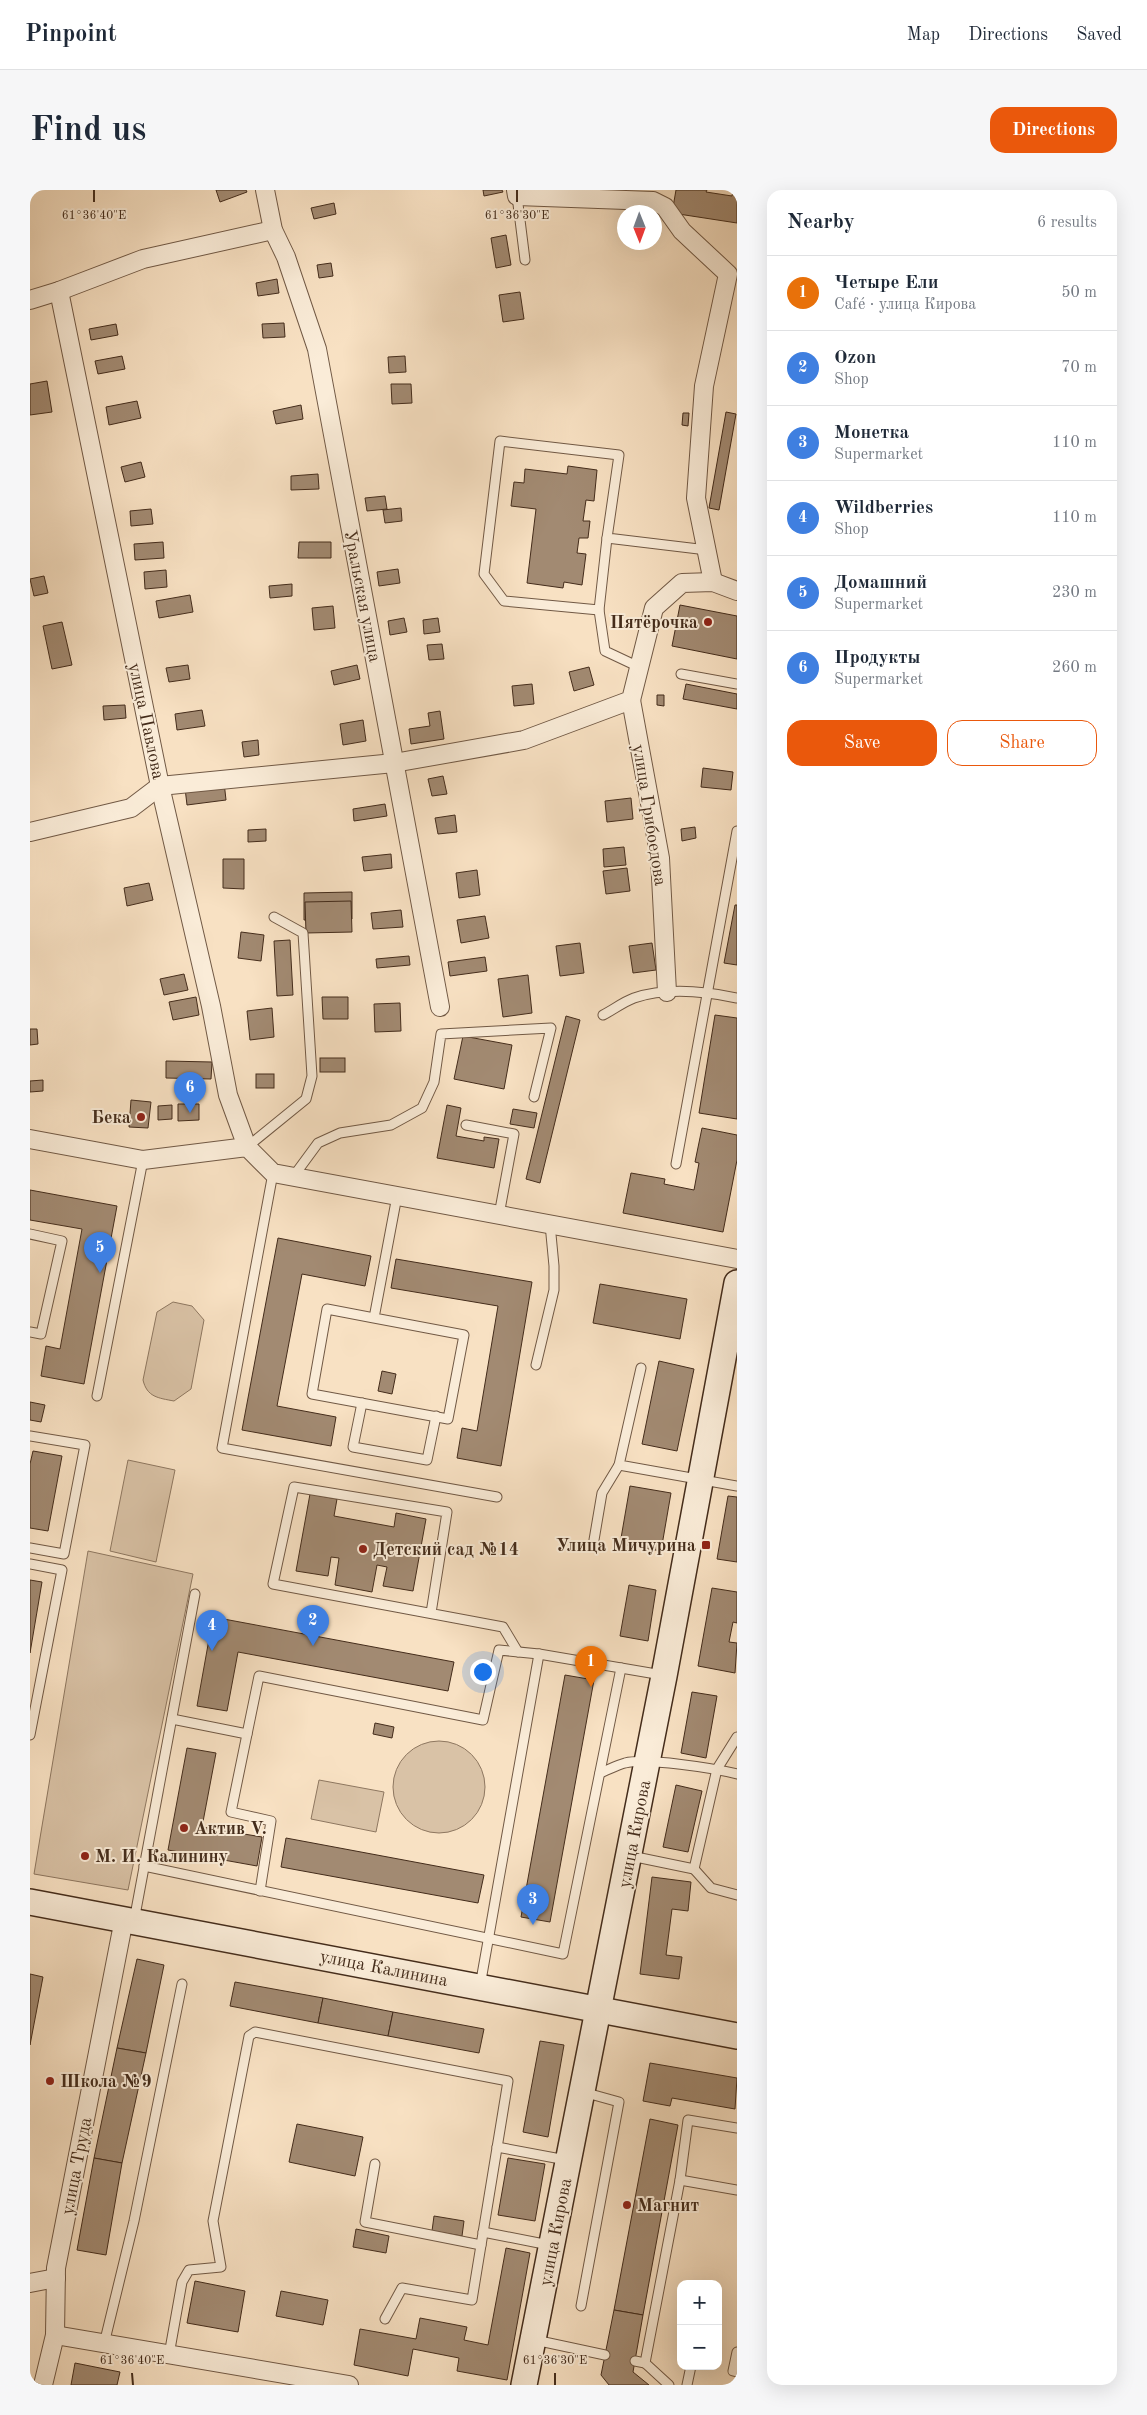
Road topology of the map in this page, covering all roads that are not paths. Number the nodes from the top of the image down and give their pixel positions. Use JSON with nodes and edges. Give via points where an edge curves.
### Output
{"nodes":[{"id":1,"x":266,"y":190,"type":"edge"},
{"id":2,"x":517,"y":193,"type":"edge"},
{"id":3,"x":572,"y":194,"type":"edge"},
{"id":4,"x":654,"y":196,"type":"edge"},
{"id":5,"x":273,"y":230,"type":"junction"},
{"id":6,"x":525,"y":260,"type":"dead end"},
{"id":7,"x":59,"y":291,"type":"junction"},
{"id":8,"x":30,"y":300,"type":"edge"},
{"id":9,"x":607,"y":538,"type":"junction"},
{"id":10,"x":707,"y":550,"type":"junction"},
{"id":11,"x":713,"y":582,"type":"junction"},
{"id":12,"x":737,"y":591,"type":"edge"},
{"id":13,"x":599,"y":610,"type":"junction"},
{"id":14,"x":639,"y":667,"type":"junction"},
{"id":15,"x":681,"y":674,"type":"dead end"},
{"id":16,"x":737,"y":684,"type":"edge"},
{"id":17,"x":631,"y":700,"type":"junction"},
{"id":18,"x":394,"y":763,"type":"junction"},
{"id":19,"x":160,"y":786,"type":"junction"},
{"id":20,"x":737,"y":831,"type":"edge"},
{"id":21,"x":30,"y":832,"type":"edge"},
{"id":22,"x":274,"y":917,"type":"dead end"},
{"id":23,"x":667,"y":992,"type":"junction"},
{"id":24,"x":709,"y":992,"type":"junction"},
{"id":25,"x":737,"y":998,"type":"edge"},
{"id":26,"x":440,"y":1007,"type":"dead end"},
{"id":27,"x":603,"y":1015,"type":"dead end"},
{"id":28,"x":534,"y":1097,"type":"dead end"},
{"id":29,"x":466,"y":1124,"type":"dead end"},
{"id":30,"x":30,"y":1139,"type":"edge"},
{"id":31,"x":247,"y":1147,"type":"junction"},
{"id":32,"x":143,"y":1160,"type":"junction"},
{"id":33,"x":676,"y":1164,"type":"dead end"},
{"id":34,"x":273,"y":1173,"type":"junction"},
{"id":35,"x":293,"y":1177,"type":"junction"},
{"id":36,"x":396,"y":1196,"type":"junction"},
{"id":37,"x":499,"y":1215,"type":"junction"},
{"id":38,"x":550,"y":1224,"type":"junction"},
{"id":39,"x":30,"y":1234,"type":"edge"},
{"id":40,"x":737,"y":1259,"type":"edge"},
{"id":41,"x":737,"y":1283,"type":"edge"},
{"id":42,"x":374,"y":1318,"type":"junction"},
{"id":43,"x":30,"y":1332,"type":"edge"},
{"id":44,"x":536,"y":1365,"type":"dead end"},
{"id":45,"x":641,"y":1368,"type":"dead end"},
{"id":46,"x":97,"y":1396,"type":"dead end"},
{"id":47,"x":362,"y":1403,"type":"junction"},
{"id":48,"x":436,"y":1416,"type":"junction"},
{"id":49,"x":30,"y":1436,"type":"edge"},
{"id":50,"x":619,"y":1465,"type":"junction"},
{"id":51,"x":701,"y":1480,"type":"junction"},
{"id":52,"x":737,"y":1486,"type":"edge"},
{"id":53,"x":497,"y":1497,"type":"dead end"},
{"id":54,"x":594,"y":1540,"type":"dead end"},
{"id":55,"x":30,"y":1548,"type":"edge"},
{"id":56,"x":30,"y":1564,"type":"edge"},
{"id":57,"x":195,"y":1594,"type":"dead end"},
{"id":58,"x":431,"y":1613,"type":"junction"},
{"id":59,"x":518,"y":1652,"type":"junction"},
{"id":60,"x":539,"y":1654,"type":"junction"},
{"id":61,"x":621,"y":1668,"type":"junction"},
{"id":62,"x":664,"y":1676,"type":"junction"},
{"id":63,"x":172,"y":1719,"type":"junction"},
{"id":64,"x":247,"y":1734,"type":"junction"},
{"id":65,"x":30,"y":1735,"type":"edge"},
{"id":66,"x":737,"y":1737,"type":"edge"},
{"id":67,"x":648,"y":1762,"type":"junction"},
{"id":68,"x":717,"y":1768,"type":"junction"},
{"id":69,"x":600,"y":1773,"type":"junction"},
{"id":70,"x":737,"y":1774,"type":"edge"},
{"id":71,"x":629,"y":1856,"type":"junction"},
{"id":72,"x":144,"y":1866,"type":"junction"},
{"id":73,"x":694,"y":1869,"type":"junction"},
{"id":74,"x":260,"y":1891,"type":"junction"},
{"id":75,"x":737,"y":1895,"type":"edge"},
{"id":76,"x":30,"y":1902,"type":"edge"},
{"id":77,"x":129,"y":1920,"type":"junction"},
{"id":78,"x":489,"y":1939,"type":"junction"},
{"id":79,"x":182,"y":1984,"type":"dead end"},
{"id":80,"x":480,"y":1986,"type":"junction"},
{"id":81,"x":599,"y":2011,"type":"junction"},
{"id":82,"x":737,"y":2036,"type":"edge"},
{"id":83,"x":583,"y":2092,"type":"junction"},
{"id":84,"x":737,"y":2128,"type":"edge"},
{"id":85,"x":497,"y":2147,"type":"junction"},
{"id":86,"x":569,"y":2160,"type":"junction"},
{"id":87,"x":376,"y":2164,"type":"dead end"},
{"id":88,"x":680,"y":2180,"type":"junction"},
{"id":89,"x":737,"y":2190,"type":"edge"},
{"id":90,"x":483,"y":2232,"type":"junction"},
{"id":91,"x":481,"y":2244,"type":"junction"},
{"id":92,"x":552,"y":2246,"type":"junction"},
{"id":93,"x":56,"y":2278,"type":"junction"},
{"id":94,"x":30,"y":2283,"type":"edge"},
{"id":95,"x":581,"y":2306,"type":"dead end"},
{"id":96,"x":385,"y":2319,"type":"dead end"},
{"id":97,"x":55,"y":2335,"type":"junction"},
{"id":98,"x":533,"y":2340,"type":"junction"},
{"id":99,"x":104,"y":2344,"type":"junction"},
{"id":100,"x":737,"y":2352,"type":"edge"},
{"id":101,"x":169,"y":2355,"type":"junction"},
{"id":102,"x":605,"y":2355,"type":"dead end"},
{"id":103,"x":635,"y":2361,"type":"dead end"},
{"id":104,"x":645,"y":2363,"type":"junction"},
{"id":105,"x":690,"y":2370,"type":"edge"},
{"id":106,"x":737,"y":2372,"type":"edge"},
{"id":107,"x":43,"y":2385,"type":"edge"},
{"id":108,"x":349,"y":2385,"type":"edge"},
{"id":109,"x":524,"y":2385,"type":"edge"},
{"id":110,"x":669,"y":2385,"type":"edge"},
{"id":111,"x":687,"y":2385,"type":"edge"}],
"edges":[{"from":1,"to":5,"type":"street","name":"Уральская улица"},
{"from":2,"to":3,"type":"street"},
{"from":2,"to":6,"type":"lane"},
{"from":3,"to":4,"type":"street"},
{"from":4,"to":10,"type":"street","via":[[682,231],[728,274],[704,386],[696,498]]},
{"from":5,"to":7,"type":"street","via":[[143,259]]},
{"from":5,"to":18,"type":"street","name":"Уральская улица","via":[[286,257],[317,349]]},
{"from":7,"to":8,"type":"street"},
{"from":7,"to":19,"type":"street","name":"улица Павлова"},
{"from":9,"to":10,"type":"lane"},
{"from":9,"to":13,"type":"lane"},
{"from":9,"to":13,"type":"lane","via":[[619,456],[500,441],[484,574],[504,601]]},
{"from":10,"to":11,"type":"street"},
{"from":11,"to":12,"type":"street"},
{"from":11,"to":14,"type":"street","via":[[682,584],[654,608]]},
{"from":13,"to":14,"type":"lane","via":[[605,650]]},
{"from":14,"to":17,"type":"street"},
{"from":15,"to":16,"type":"lane"},
{"from":17,"to":18,"type":"street","via":[[524,740]]},
{"from":17,"to":23,"type":"street","name":"улица Грибоедова","via":[[660,858]]},
{"from":18,"to":19,"type":"street"},
{"from":18,"to":26,"type":"street","name":"Уральская улица"},
{"from":19,"to":21,"type":"street","via":[[131,808]]},
{"from":19,"to":31,"type":"street","name":"улица Павлова","via":[[211,1006],[228,1095]]},
{"from":20,"to":24,"type":"lane"},
{"from":22,"to":31,"type":"lane","via":[[303,933],[312,1076],[306,1099]]},
{"from":23,"to":24,"type":"lane"},
{"from":23,"to":27,"type":"lane","via":[[633,999]]},
{"from":24,"to":25,"type":"lane"},
{"from":24,"to":33,"type":"lane"},
{"from":28,"to":35,"type":"lane","via":[[550,1028],[441,1034],[434,1082],[422,1108],[391,1125],[340,1133],[318,1143]]},
{"from":29,"to":37,"type":"lane","via":[[514,1134]]},
{"from":30,"to":32,"type":"street"},
{"from":31,"to":32,"type":"street"},
{"from":31,"to":34,"type":"street"},
{"from":32,"to":46,"type":"lane"},
{"from":34,"to":35,"type":"street"},
{"from":34,"to":53,"type":"lane","via":[[222,1448]]},
{"from":35,"to":36,"type":"street"},
{"from":36,"to":37,"type":"street"},
{"from":36,"to":42,"type":"lane"},
{"from":37,"to":38,"type":"street"},
{"from":38,"to":40,"type":"street"},
{"from":38,"to":44,"type":"lane","via":[[554,1290]]},
{"from":39,"to":43,"type":"lane","via":[[62,1241],[41,1334]]},
{"from":41,"to":51,"type":"main road","name":"улица Кирова"},
{"from":42,"to":47,"type":"lane","via":[[327,1309],[312,1394]]},
{"from":42,"to":48,"type":"lane","via":[[464,1334],[448,1418]]},
{"from":45,"to":50,"type":"lane"},
{"from":47,"to":48,"type":"lane"},
{"from":47,"to":48,"type":"lane","via":[[353,1447],[427,1460]]},
{"from":49,"to":55,"type":"lane","via":[[85,1445],[64,1554]]},
{"from":50,"to":51,"type":"lane"},
{"from":50,"to":54,"type":"lane","via":[[602,1493]]},
{"from":51,"to":52,"type":"lane"},
{"from":51,"to":62,"type":"main road","name":"улица Кирова"},
{"from":56,"to":65,"type":"lane","via":[[62,1570]]},
{"from":57,"to":63,"type":"lane"},
{"from":58,"to":58,"type":"lane","via":[[273,1584],[294,1487],[447,1512]]},
{"from":58,"to":59,"type":"lane","via":[[503,1627]]},
{"from":59,"to":60,"type":"lane"},
{"from":59,"to":64,"type":"lane","via":[[499,1650],[483,1720],[259,1676]]},
{"from":60,"to":61,"type":"lane"},
{"from":60,"to":78,"type":"lane"},
{"from":61,"to":62,"type":"lane"},
{"from":61,"to":69,"type":"lane"},
{"from":62,"to":67,"type":"main road","name":"улица Кирова"},
{"from":63,"to":64,"type":"lane"},
{"from":63,"to":72,"type":"lane"},
{"from":64,"to":74,"type":"lane","via":[[232,1812],[271,1821]]},
{"from":66,"to":68,"type":"lane"},
{"from":67,"to":68,"type":"lane"},
{"from":67,"to":69,"type":"lane","via":[[626,1763]]},
{"from":67,"to":71,"type":"main road","name":"улица Кирова"},
{"from":68,"to":70,"type":"lane"},
{"from":68,"to":73,"type":"lane"},
{"from":69,"to":78,"type":"lane","via":[[563,1954]]},
{"from":71,"to":73,"type":"lane"},
{"from":71,"to":81,"type":"main road","name":"улица Кирова"},
{"from":72,"to":74,"type":"lane"},
{"from":72,"to":77,"type":"lane"},
{"from":73,"to":75,"type":"lane","via":[[711,1888]]},
{"from":74,"to":78,"type":"lane"},
{"from":76,"to":77,"type":"main road","name":"улица Калинина"},
{"from":77,"to":80,"type":"main road","name":"улица Калинина"},
{"from":77,"to":93,"type":"street","name":"улица Труда"},
{"from":78,"to":80,"type":"lane"},
{"from":79,"to":99,"type":"lane","via":[[134,2221]]},
{"from":80,"to":81,"type":"main road","name":"улица Калинина"},
{"from":81,"to":82,"type":"main road","name":"улица Калинина"},
{"from":81,"to":83,"type":"main road","name":"улица Кирова"},
{"from":83,"to":86,"type":"main road","name":"улица Кирова"},
{"from":83,"to":95,"type":"lane","via":[[618,2102]]},
{"from":84,"to":88,"type":"lane","via":[[688,2120]]},
{"from":85,"to":86,"type":"lane"},
{"from":85,"to":90,"type":"lane"},
{"from":85,"to":101,"type":"lane","via":[[508,2081],[255,2032],[249,2036],[213,2220],[221,2267],[189,2270],[182,2282]]},
{"from":86,"to":92,"type":"main road","name":"улица Кирова"},
{"from":87,"to":91,"type":"lane","via":[[365,2222]]},
{"from":88,"to":89,"type":"lane"},
{"from":88,"to":104,"type":"lane"},
{"from":90,"to":91,"type":"lane"},
{"from":90,"to":92,"type":"lane"},
{"from":91,"to":96,"type":"lane","via":[[472,2300],[402,2288]]},
{"from":92,"to":98,"type":"main road","name":"улица Кирова"},
{"from":93,"to":94,"type":"street"},
{"from":93,"to":97,"type":"street","name":"улица Труда"},
{"from":97,"to":99,"type":"street"},
{"from":97,"to":107,"type":"street","name":"улица Труда"},
{"from":98,"to":102,"type":"lane"},
{"from":98,"to":109,"type":"main road","name":"улица Кирова"},
{"from":99,"to":101,"type":"street"},
{"from":100,"to":106,"type":"lane","via":[[733,2371]]},
{"from":101,"to":108,"type":"street"},
{"from":103,"to":104,"type":"lane"},
{"from":104,"to":110,"type":"lane"},
{"from":105,"to":111,"type":"lane"}]}
